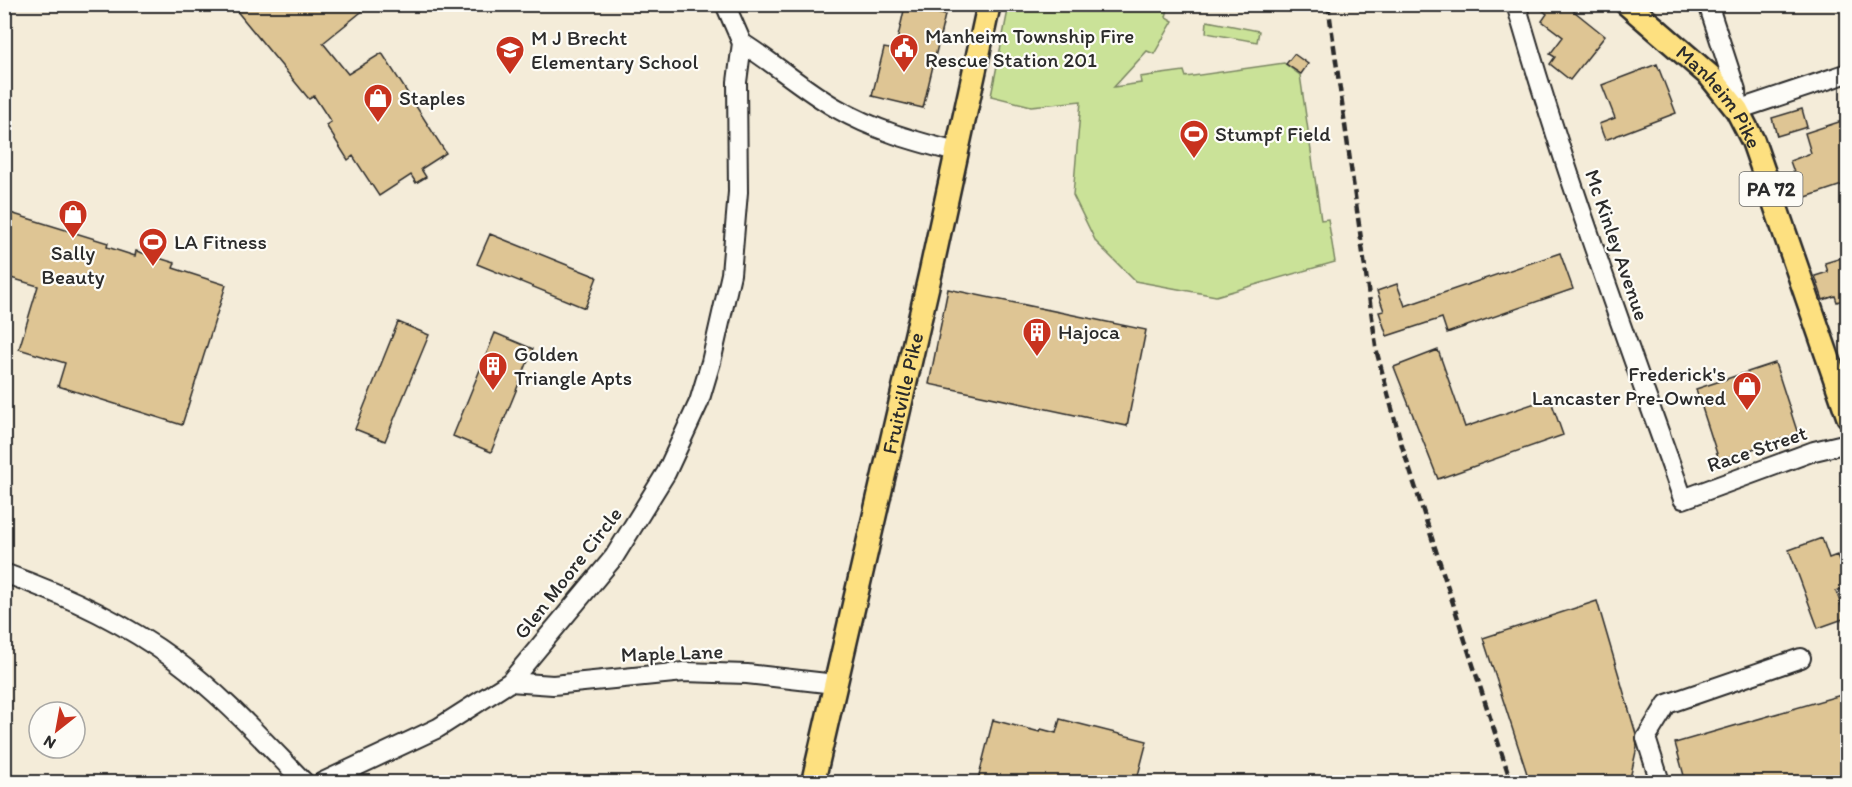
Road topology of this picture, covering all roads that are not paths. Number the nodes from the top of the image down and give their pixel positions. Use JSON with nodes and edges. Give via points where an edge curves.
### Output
{"nodes":[{"id":1,"x":725,"y":4,"type":"edge"},
{"id":2,"x":989,"y":4,"type":"edge"},
{"id":3,"x":1516,"y":4,"type":"edge"},
{"id":4,"x":1627,"y":4,"type":"edge"},
{"id":5,"x":1708,"y":4,"type":"edge"},
{"id":6,"x":742,"y":44,"type":"junction"},
{"id":7,"x":1848,"y":74,"type":"edge"},
{"id":8,"x":1737,"y":110,"type":"junction"},
{"id":9,"x":956,"y":152,"type":"junction"},
{"id":10,"x":1848,"y":416,"type":"edge"},
{"id":11,"x":1848,"y":443,"type":"edge"},
{"id":12,"x":1683,"y":499,"type":"joint"},
{"id":13,"x":4,"y":573,"type":"edge"},
{"id":14,"x":1801,"y":658,"type":"dead end"},
{"id":15,"x":510,"y":682,"type":"junction"},
{"id":16,"x":835,"y":684,"type":"junction"},
{"id":17,"x":304,"y":783,"type":"edge"},
{"id":18,"x":323,"y":783,"type":"edge"},
{"id":19,"x":813,"y":783,"type":"edge"},
{"id":20,"x":1660,"y":783,"type":"edge"}],
"edges":[{"from":1,"to":6,"type":"street"},
{"from":2,"to":9,"type":"main road","name":"Fruitville Pike"},
{"from":3,"to":12,"type":"street","name":"Mc Kinley Avenue","via":[[1561,155]]},
{"from":4,"to":8,"type":"main road","name":"Manheim Pike","number":"PA 72","via":[[1710,76]]},
{"from":5,"to":8,"type":"street","via":[[1736,90]]},
{"from":6,"to":9,"type":"street","via":[[859,120],[906,139]]},
{"from":6,"to":15,"type":"street","name":"Glen Moore Circle","via":[[736,82],[735,241],[723,314],[699,402],[635,527]]},
{"from":7,"to":8,"type":"street"},
{"from":8,"to":10,"type":"main road","name":"Manheim Pike","number":"PA 72","via":[[1762,163]]},
{"from":9,"to":16,"type":"main road","name":"Fruitville Pike"},
{"from":11,"to":12,"type":"street","name":"Race Street","via":[[1814,451]]},
{"from":13,"to":17,"type":"street","via":[[101,615],[174,659]]},
{"from":14,"to":20,"type":"street","via":[[1667,704],[1646,738]]},
{"from":15,"to":16,"type":"street","name":"Maple Lane","via":[[553,685],[684,672]]},
{"from":15,"to":18,"type":"street","name":"Glen Moore Circle","via":[[438,728]]},
{"from":16,"to":19,"type":"main road","name":"Fruitville Pike"}]}
